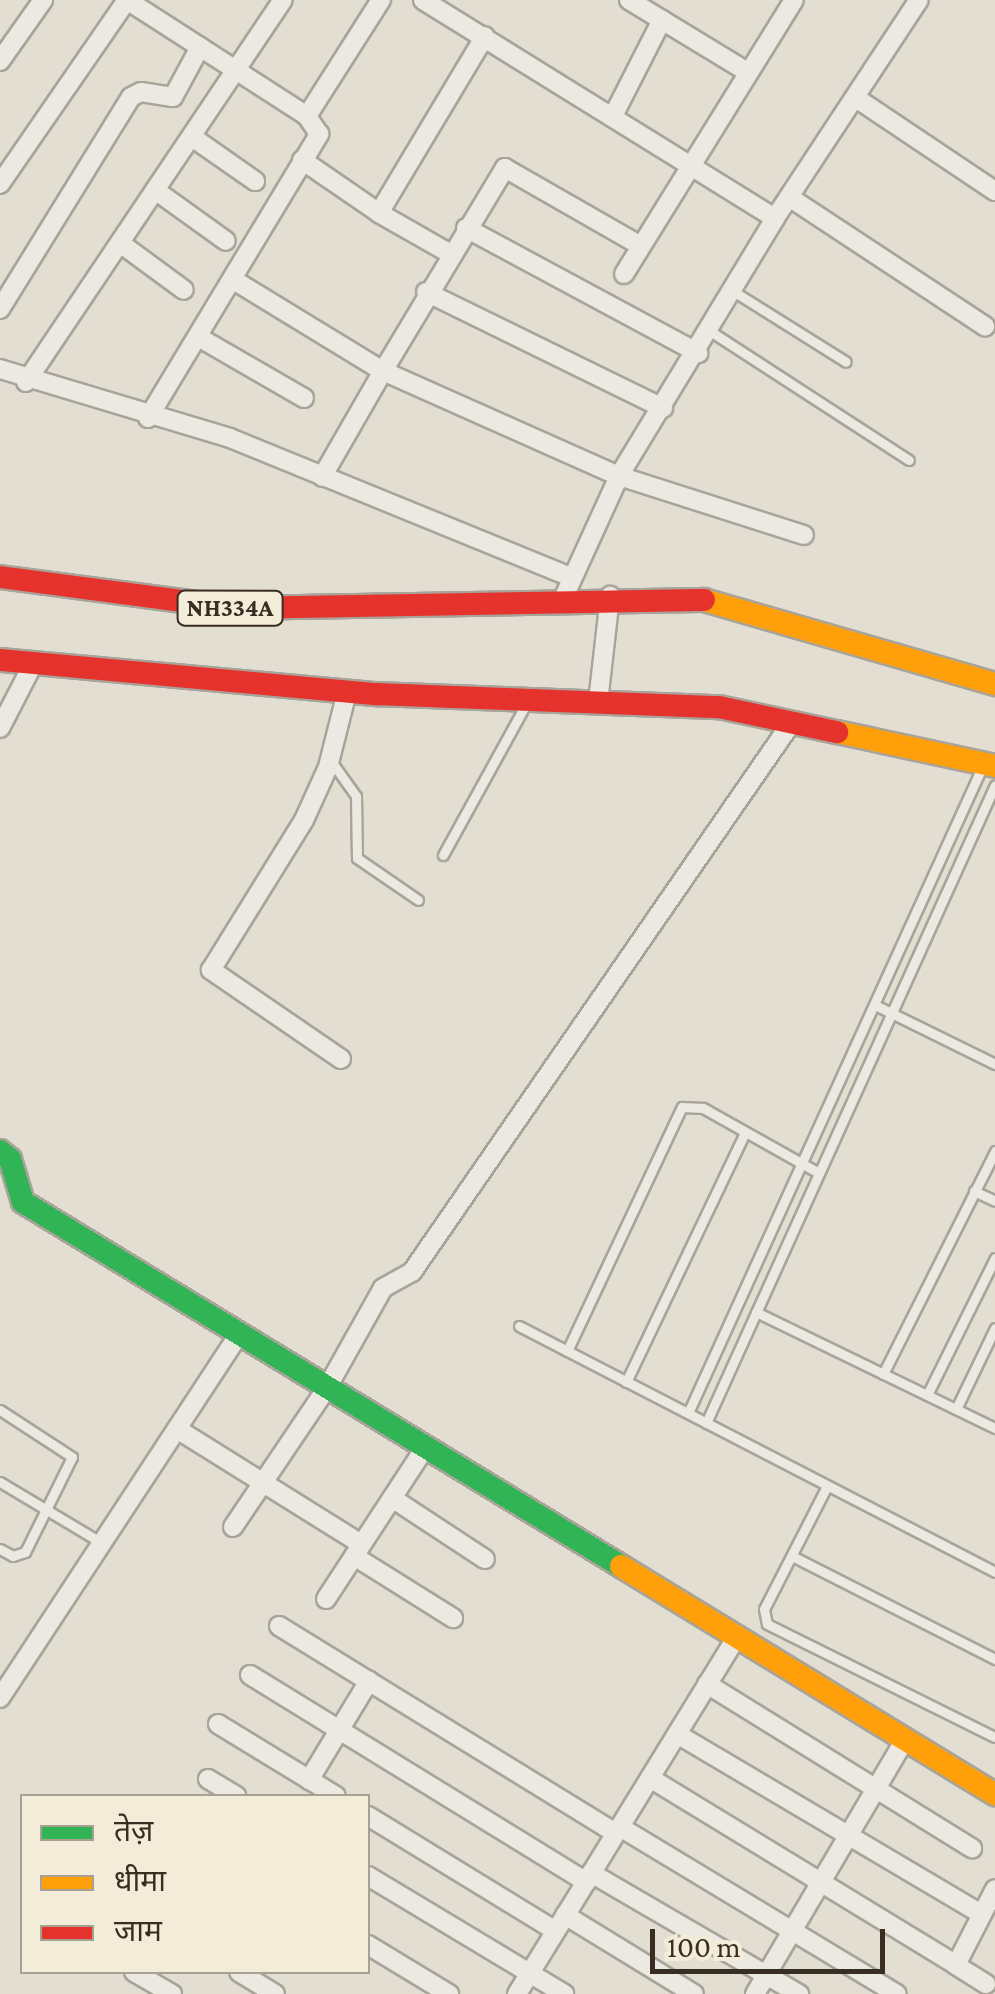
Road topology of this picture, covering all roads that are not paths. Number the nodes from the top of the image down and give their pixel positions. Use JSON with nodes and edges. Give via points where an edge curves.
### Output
{"nodes":[{"id":1,"x":43,"y":0,"type":"edge"},
{"id":2,"x":283,"y":0,"type":"edge"},
{"id":3,"x":382,"y":0,"type":"edge"},
{"id":4,"x":423,"y":0,"type":"edge"},
{"id":5,"x":629,"y":0,"type":"edge"},
{"id":6,"x":794,"y":0,"type":"edge"},
{"id":7,"x":919,"y":0,"type":"edge"},
{"id":8,"x":662,"y":20,"type":"junction"},
{"id":9,"x":485,"y":36,"type":"junction"},
{"id":10,"x":200,"y":47,"type":"junction"},
{"id":11,"x":0,"y":61,"type":"edge"},
{"id":12,"x":236,"y":71,"type":"junction"},
{"id":13,"x":746,"y":71,"type":"junction"},
{"id":14,"x":856,"y":98,"type":"junction"},
{"id":15,"x":307,"y":116,"type":"junction"},
{"id":16,"x":613,"y":116,"type":"junction"},
{"id":17,"x":192,"y":136,"type":"junction"},
{"id":18,"x":302,"y":160,"type":"junction"},
{"id":19,"x":691,"y":162,"type":"junction"},
{"id":20,"x":255,"y":181,"type":"dead end"},
{"id":21,"x":0,"y":184,"type":"edge"},
{"id":22,"x":155,"y":190,"type":"junction"},
{"id":23,"x":995,"y":191,"type":"edge"},
{"id":24,"x":788,"y":198,"type":"junction"},
{"id":25,"x":379,"y":212,"type":"junction"},
{"id":26,"x":775,"y":218,"type":"junction"},
{"id":27,"x":466,"y":228,"type":"junction"},
{"id":28,"x":226,"y":241,"type":"dead end"},
{"id":29,"x":120,"y":243,"type":"junction"},
{"id":30,"x":641,"y":246,"type":"junction"},
{"id":31,"x":449,"y":253,"type":"junction"},
{"id":32,"x":624,"y":274,"type":"dead end"},
{"id":33,"x":232,"y":278,"type":"junction"},
{"id":34,"x":184,"y":290,"type":"dead end"},
{"id":35,"x":733,"y":291,"type":"junction"},
{"id":36,"x":426,"y":292,"type":"junction"},
{"id":37,"x":0,"y":309,"type":"edge"},
{"id":38,"x":985,"y":326,"type":"dead end"},
{"id":39,"x":710,"y":331,"type":"junction"},
{"id":40,"x":200,"y":338,"type":"junction"},
{"id":41,"x":698,"y":352,"type":"junction"},
{"id":42,"x":846,"y":362,"type":"dead end"},
{"id":43,"x":0,"y":369,"type":"edge"},
{"id":44,"x":383,"y":370,"type":"junction"},
{"id":45,"x":26,"y":382,"type":"junction"},
{"id":46,"x":304,"y":398,"type":"dead end"},
{"id":47,"x":663,"y":408,"type":"junction"},
{"id":48,"x":148,"y":418,"type":"junction"},
{"id":49,"x":909,"y":460,"type":"dead end"},
{"id":50,"x":619,"y":476,"type":"junction"},
{"id":51,"x":322,"y":477,"type":"junction"},
{"id":52,"x":804,"y":534,"type":"dead end"},
{"id":53,"x":0,"y":577,"type":"edge"},
{"id":54,"x":566,"y":588,"type":"junction"},
{"id":55,"x":610,"y":596,"type":"junction"},
{"id":56,"x":0,"y":660,"type":"edge"},
{"id":57,"x":33,"y":664,"type":"junction"},
{"id":58,"x":995,"y":684,"type":"edge"},
{"id":59,"x":347,"y":692,"type":"junction"},
{"id":60,"x":528,"y":700,"type":"junction"},
{"id":61,"x":598,"y":702,"type":"junction"},
{"id":62,"x":792,"y":722,"type":"junction"},
{"id":63,"x":0,"y":728,"type":"edge"},
{"id":64,"x":330,"y":759,"type":"junction"},
{"id":65,"x":990,"y":764,"type":"edge"},
{"id":66,"x":995,"y":785,"type":"edge"},
{"id":67,"x":443,"y":855,"type":"dead end"},
{"id":68,"x":418,"y":900,"type":"dead end"},
{"id":69,"x":875,"y":1005,"type":"junction"},
{"id":70,"x":892,"y":1012,"type":"junction"},
{"id":71,"x":341,"y":1059,"type":"dead end"},
{"id":72,"x":995,"y":1064,"type":"edge"},
{"id":73,"x":745,"y":1132,"type":"junction"},
{"id":74,"x":0,"y":1151,"type":"edge"},
{"id":75,"x":995,"y":1151,"type":"edge"},
{"id":76,"x":803,"y":1164,"type":"junction"},
{"id":77,"x":819,"y":1173,"type":"junction"},
{"id":78,"x":974,"y":1191,"type":"junction"},
{"id":79,"x":995,"y":1201,"type":"edge"},
{"id":80,"x":995,"y":1258,"type":"edge"},
{"id":81,"x":756,"y":1312,"type":"junction"},
{"id":82,"x":519,"y":1326,"type":"dead end"},
{"id":83,"x":995,"y":1328,"type":"edge"},
{"id":84,"x":240,"y":1333,"type":"junction"},
{"id":85,"x":567,"y":1351,"type":"junction"},
{"id":86,"x":883,"y":1374,"type":"junction"},
{"id":87,"x":626,"y":1382,"type":"junction"},
{"id":88,"x":328,"y":1386,"type":"junction"},
{"id":89,"x":927,"y":1395,"type":"junction"},
{"id":90,"x":956,"y":1409,"type":"junction"},
{"id":91,"x":0,"y":1410,"type":"edge"},
{"id":92,"x":688,"y":1414,"type":"junction"},
{"id":93,"x":706,"y":1423,"type":"junction"},
{"id":94,"x":995,"y":1428,"type":"edge"},
{"id":95,"x":177,"y":1429,"type":"junction"},
{"id":96,"x":426,"y":1446,"type":"junction"},
{"id":97,"x":0,"y":1482,"type":"edge"},
{"id":98,"x":262,"y":1484,"type":"junction"},
{"id":99,"x":827,"y":1486,"type":"junction"},
{"id":100,"x":392,"y":1498,"type":"junction"},
{"id":101,"x":48,"y":1511,"type":"junction"},
{"id":102,"x":233,"y":1527,"type":"dead end"},
{"id":103,"x":102,"y":1542,"type":"junction"},
{"id":104,"x":0,"y":1549,"type":"edge"},
{"id":105,"x":357,"y":1550,"type":"junction"},
{"id":106,"x":792,"y":1556,"type":"junction"},
{"id":107,"x":485,"y":1559,"type":"dead end"},
{"id":108,"x":995,"y":1572,"type":"edge"},
{"id":109,"x":326,"y":1598,"type":"dead end"},
{"id":110,"x":453,"y":1618,"type":"dead end"},
{"id":111,"x":280,"y":1626,"type":"dead end"},
{"id":112,"x":737,"y":1636,"type":"junction"},
{"id":113,"x":995,"y":1660,"type":"edge"},
{"id":114,"x":250,"y":1675,"type":"dead end"},
{"id":115,"x":368,"y":1681,"type":"junction"},
{"id":116,"x":707,"y":1684,"type":"junction"},
{"id":117,"x":0,"y":1698,"type":"edge"},
{"id":118,"x":218,"y":1724,"type":"dead end"},
{"id":119,"x":340,"y":1731,"type":"junction"},
{"id":120,"x":676,"y":1734,"type":"junction"},
{"id":121,"x":995,"y":1737,"type":"edge"},
{"id":122,"x":906,"y":1739,"type":"junction"},
{"id":123,"x":650,"y":1778,"type":"junction"},
{"id":124,"x":208,"y":1779,"type":"dead end"},
{"id":125,"x":309,"y":1780,"type":"junction"},
{"id":126,"x":874,"y":1785,"type":"junction"},
{"id":127,"x":233,"y":1794,"type":"edge"},
{"id":128,"x":333,"y":1794,"type":"edge"},
{"id":129,"x":995,"y":1794,"type":"edge"},
{"id":130,"x":370,"y":1817,"type":"edge"},
{"id":131,"x":618,"y":1830,"type":"junction"},
{"id":132,"x":846,"y":1834,"type":"junction"},
{"id":133,"x":972,"y":1848,"type":"dead end"},
{"id":134,"x":370,"y":1877,"type":"edge"},
{"id":135,"x":589,"y":1878,"type":"junction"},
{"id":136,"x":818,"y":1884,"type":"junction"},
{"id":137,"x":995,"y":1889,"type":"edge"},
{"id":138,"x":980,"y":1913,"type":"junction"},
{"id":139,"x":561,"y":1923,"type":"junction"},
{"id":140,"x":792,"y":1930,"type":"junction"},
{"id":141,"x":370,"y":1945,"type":"edge"},
{"id":142,"x":956,"y":1964,"type":"junction"},
{"id":143,"x":137,"y":1974,"type":"edge"},
{"id":144,"x":242,"y":1974,"type":"edge"},
{"id":145,"x":529,"y":1974,"type":"junction"},
{"id":146,"x":767,"y":1974,"type":"junction"},
{"id":147,"x":986,"y":1984,"type":"dead end"},
{"id":148,"x":172,"y":1994,"type":"edge"},
{"id":149,"x":275,"y":1994,"type":"edge"},
{"id":150,"x":449,"y":1994,"type":"edge"},
{"id":151,"x":517,"y":1994,"type":"edge"},
{"id":152,"x":564,"y":1994,"type":"edge"},
{"id":153,"x":694,"y":1994,"type":"edge"},
{"id":154,"x":756,"y":1994,"type":"edge"},
{"id":155,"x":799,"y":1994,"type":"edge"},
{"id":156,"x":898,"y":1994,"type":"edge"}],
"edges":[{"from":1,"to":11,"type":"street"},
{"from":2,"to":12,"type":"street"},
{"from":3,"to":15,"type":"street"},
{"from":4,"to":9,"type":"street"},
{"from":5,"to":8,"type":"street"},
{"from":6,"to":13,"type":"street"},
{"from":7,"to":14,"type":"street"},
{"from":8,"to":13,"type":"street"},
{"from":8,"to":16,"type":"street"},
{"from":9,"to":16,"type":"street"},
{"from":9,"to":25,"type":"street"},
{"from":10,"to":12,"type":"street"},
{"from":10,"to":21,"type":"street","via":[[127,0]]},
{"from":10,"to":37,"type":"street","via":[[173,97],[141,92],[131,98]]},
{"from":12,"to":15,"type":"street"},
{"from":12,"to":17,"type":"street"},
{"from":13,"to":19,"type":"street"},
{"from":14,"to":23,"type":"street"},
{"from":14,"to":24,"type":"street"},
{"from":15,"to":18,"type":"street","via":[[320,131]]},
{"from":16,"to":19,"type":"street"},
{"from":17,"to":20,"type":"street"},
{"from":17,"to":22,"type":"street"},
{"from":18,"to":25,"type":"street"},
{"from":18,"to":33,"type":"street"},
{"from":19,"to":26,"type":"street"},
{"from":19,"to":30,"type":"street"},
{"from":22,"to":28,"type":"street"},
{"from":22,"to":29,"type":"street"},
{"from":24,"to":26,"type":"street"},
{"from":24,"to":38,"type":"street"},
{"from":25,"to":31,"type":"street"},
{"from":26,"to":35,"type":"street"},
{"from":27,"to":30,"type":"street","via":[[493,181],[510,168]]},
{"from":27,"to":31,"type":"street"},
{"from":27,"to":41,"type":"street"},
{"from":29,"to":34,"type":"street"},
{"from":29,"to":45,"type":"street"},
{"from":30,"to":32,"type":"street"},
{"from":31,"to":36,"type":"street"},
{"from":33,"to":40,"type":"street"},
{"from":33,"to":44,"type":"street"},
{"from":35,"to":39,"type":"street"},
{"from":35,"to":42,"type":"lane"},
{"from":36,"to":44,"type":"street"},
{"from":36,"to":47,"type":"street"},
{"from":39,"to":41,"type":"street"},
{"from":39,"to":49,"type":"lane"},
{"from":40,"to":46,"type":"street"},
{"from":40,"to":48,"type":"street"},
{"from":41,"to":47,"type":"street"},
{"from":43,"to":45,"type":"street"},
{"from":44,"to":50,"type":"street"},
{"from":44,"to":51,"type":"street"},
{"from":45,"to":48,"type":"street"},
{"from":47,"to":50,"type":"street"},
{"from":48,"to":51,"type":"street","via":[[230,438]]},
{"from":50,"to":52,"type":"street"},
{"from":50,"to":54,"type":"street"},
{"from":51,"to":54,"type":"street"},
{"from":53,"to":54,"type":"main road","number":"NH334A","via":[[236,608]]},
{"from":54,"to":55,"type":"main road","number":"NH334A"},
{"from":55,"to":58,"type":"main road","number":"NH334A","via":[[736,604]]},
{"from":55,"to":61,"type":"street"},
{"from":56,"to":57,"type":"main road"},
{"from":57,"to":59,"type":"main road"},
{"from":57,"to":63,"type":"street"},
{"from":59,"to":60,"type":"main road"},
{"from":59,"to":64,"type":"street"},
{"from":60,"to":61,"type":"main road"},
{"from":60,"to":67,"type":"lane"},
{"from":61,"to":62,"type":"main road","via":[[720,707]]},
{"from":62,"to":65,"type":"main road"},
{"from":62,"to":88,"type":"street","via":[[412,1272],[384,1288]]},
{"from":64,"to":68,"type":"lane","via":[[356,796],[357,858]]},
{"from":64,"to":71,"type":"street","via":[[304,820],[210,970]]},
{"from":65,"to":69,"type":"lane"},
{"from":66,"to":70,"type":"lane"},
{"from":69,"to":70,"type":"lane"},
{"from":69,"to":76,"type":"lane"},
{"from":70,"to":72,"type":"lane"},
{"from":70,"to":77,"type":"lane"},
{"from":73,"to":76,"type":"lane"},
{"from":73,"to":85,"type":"lane","via":[[694,1105],[682,1107]]},
{"from":73,"to":87,"type":"lane"},
{"from":74,"to":84,"type":"main road","via":[[10,1158],[23,1202]]},
{"from":75,"to":78,"type":"lane"},
{"from":76,"to":77,"type":"lane"},
{"from":76,"to":92,"type":"lane"},
{"from":77,"to":81,"type":"lane"},
{"from":78,"to":79,"type":"lane"},
{"from":78,"to":86,"type":"lane"},
{"from":80,"to":89,"type":"lane"},
{"from":81,"to":86,"type":"lane"},
{"from":81,"to":93,"type":"lane"},
{"from":82,"to":85,"type":"lane"},
{"from":83,"to":90,"type":"lane"},
{"from":84,"to":88,"type":"main road"},
{"from":84,"to":95,"type":"street"},
{"from":85,"to":87,"type":"lane"},
{"from":86,"to":89,"type":"lane"},
{"from":87,"to":92,"type":"lane"},
{"from":88,"to":96,"type":"main road"},
{"from":88,"to":98,"type":"street"},
{"from":89,"to":90,"type":"lane"},
{"from":90,"to":94,"type":"lane"},
{"from":91,"to":101,"type":"lane","via":[[72,1455]]},
{"from":92,"to":93,"type":"lane"},
{"from":93,"to":99,"type":"lane"},
{"from":95,"to":98,"type":"street"},
{"from":95,"to":103,"type":"street"},
{"from":96,"to":100,"type":"street"},
{"from":96,"to":112,"type":"main road"},
{"from":97,"to":101,"type":"lane"},
{"from":98,"to":102,"type":"street"},
{"from":98,"to":105,"type":"street"},
{"from":99,"to":106,"type":"lane"},
{"from":99,"to":108,"type":"lane"},
{"from":100,"to":105,"type":"street"},
{"from":100,"to":107,"type":"street"},
{"from":101,"to":103,"type":"lane"},
{"from":101,"to":104,"type":"lane","via":[[22,1555]]},
{"from":103,"to":117,"type":"street"},
{"from":105,"to":109,"type":"street"},
{"from":105,"to":110,"type":"street"},
{"from":106,"to":113,"type":"lane"},
{"from":106,"to":121,"type":"lane","via":[[764,1609],[768,1624]]},
{"from":111,"to":115,"type":"street"},
{"from":112,"to":116,"type":"street"},
{"from":112,"to":122,"type":"main road"},
{"from":114,"to":119,"type":"street"},
{"from":115,"to":119,"type":"street"},
{"from":115,"to":131,"type":"street"},
{"from":116,"to":120,"type":"street"},
{"from":116,"to":126,"type":"street"},
{"from":118,"to":125,"type":"street"},
{"from":119,"to":125,"type":"street"},
{"from":119,"to":135,"type":"street"},
{"from":120,"to":123,"type":"street"},
{"from":120,"to":132,"type":"street"},
{"from":122,"to":126,"type":"street"},
{"from":122,"to":129,"type":"main road"},
{"from":123,"to":131,"type":"street"},
{"from":123,"to":136,"type":"street"},
{"from":124,"to":127,"type":"street"},
{"from":125,"to":128,"type":"street"},
{"from":126,"to":132,"type":"street"},
{"from":126,"to":133,"type":"street"},
{"from":130,"to":139,"type":"street"},
{"from":131,"to":135,"type":"street"},
{"from":131,"to":140,"type":"street"},
{"from":132,"to":136,"type":"street"},
{"from":132,"to":138,"type":"street"},
{"from":134,"to":145,"type":"street"},
{"from":135,"to":139,"type":"street"},
{"from":135,"to":146,"type":"street"},
{"from":136,"to":140,"type":"street"},
{"from":136,"to":142,"type":"street"},
{"from":137,"to":138,"type":"street"},
{"from":138,"to":142,"type":"street"},
{"from":139,"to":145,"type":"street"},
{"from":139,"to":153,"type":"street"},
{"from":140,"to":146,"type":"street"},
{"from":140,"to":156,"type":"street"},
{"from":141,"to":150,"type":"street"},
{"from":142,"to":147,"type":"street"},
{"from":143,"to":148,"type":"street"},
{"from":144,"to":149,"type":"street"},
{"from":145,"to":151,"type":"street"},
{"from":145,"to":152,"type":"street"},
{"from":146,"to":154,"type":"street"},
{"from":146,"to":155,"type":"street"}]}
